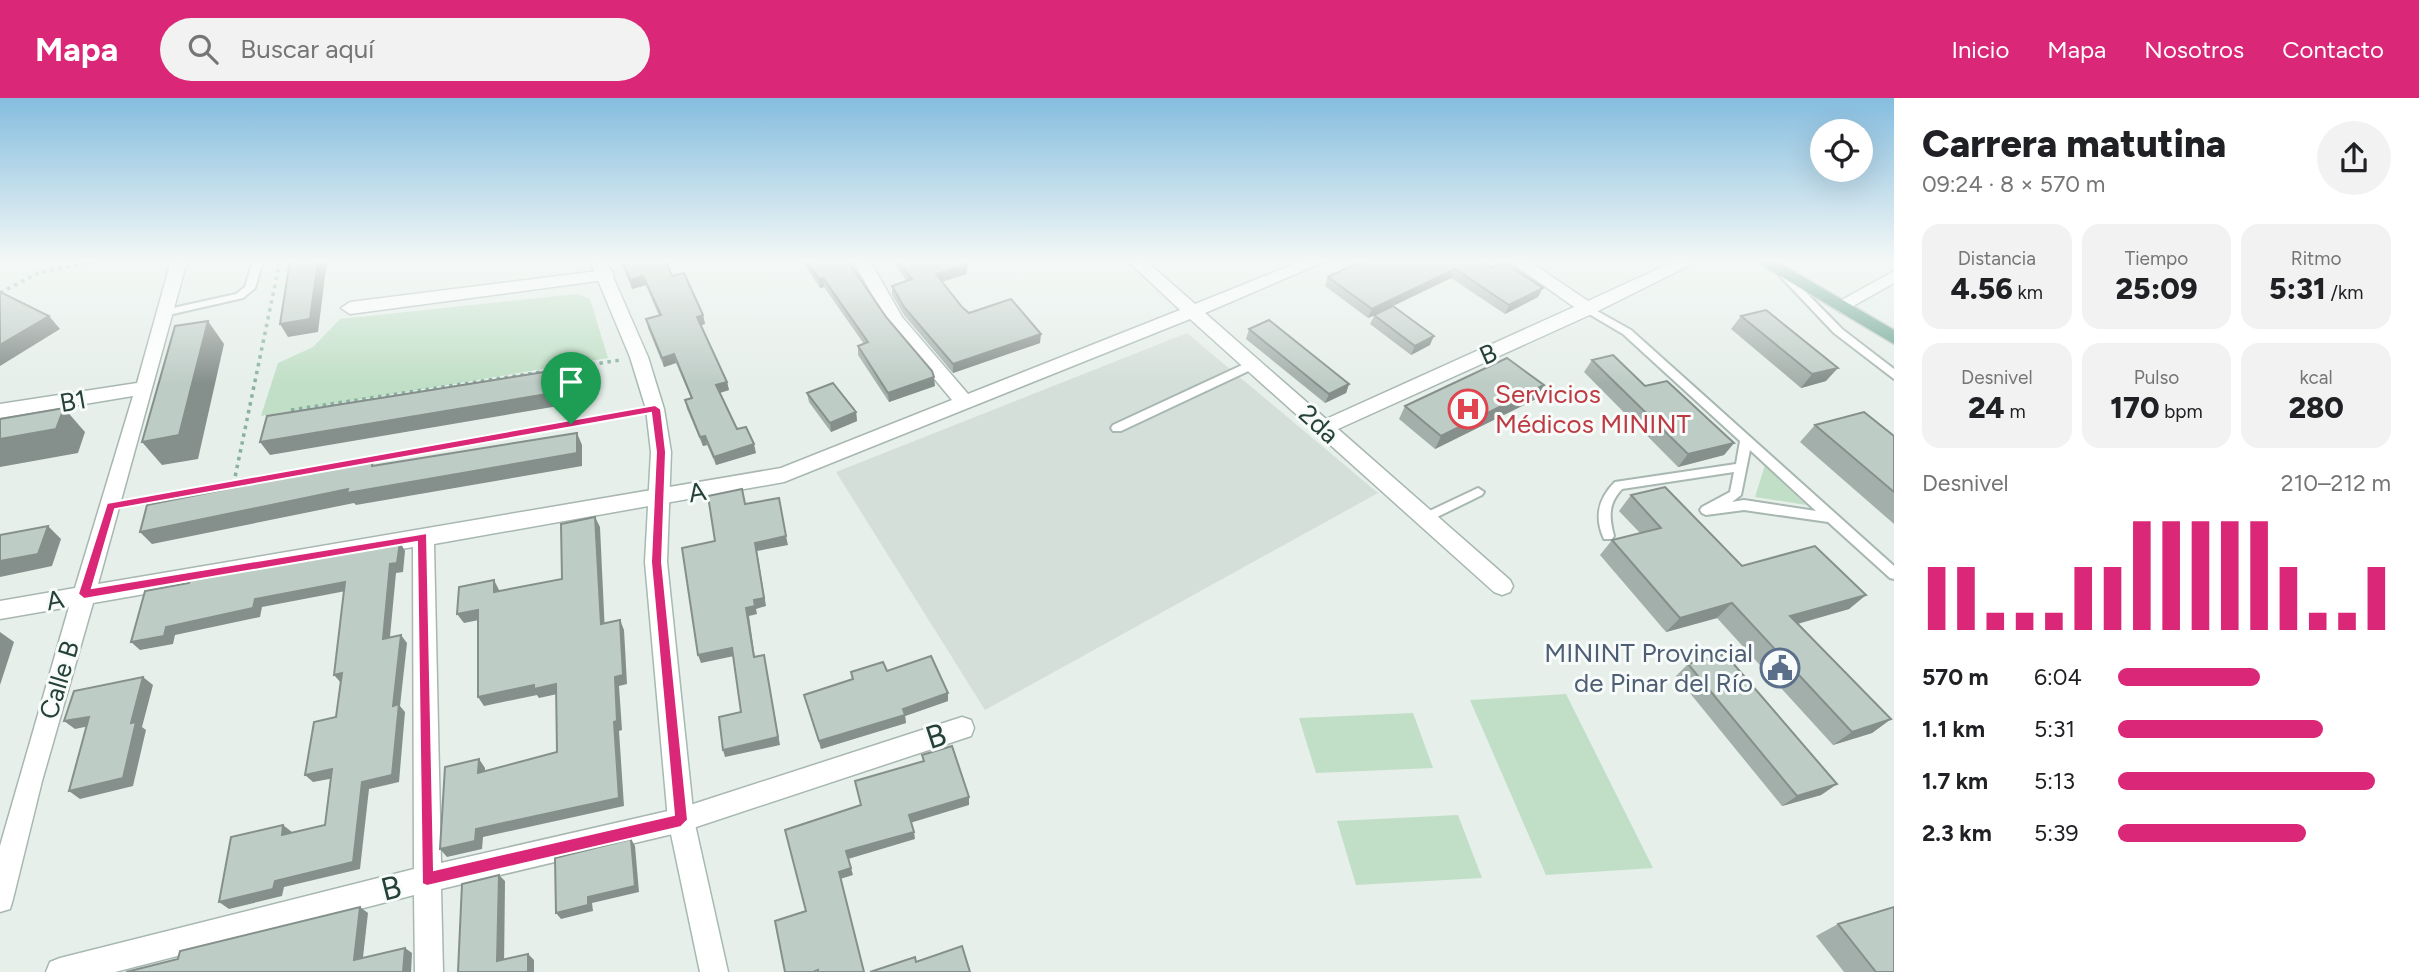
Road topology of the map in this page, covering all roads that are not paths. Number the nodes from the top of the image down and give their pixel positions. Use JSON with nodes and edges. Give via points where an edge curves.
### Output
{"nodes":[{"id":1,"x":167,"y":302,"type":"edge"},
{"id":2,"x":213,"y":302,"type":"edge"},
{"id":3,"x":389,"y":302,"type":"edge"},
{"id":4,"x":616,"y":302,"type":"edge"},
{"id":5,"x":885,"y":302,"type":"edge"},
{"id":6,"x":1182,"y":302,"type":"edge"},
{"id":7,"x":1219,"y":302,"type":"edge"},
{"id":8,"x":1577,"y":302,"type":"edge"},
{"id":9,"x":1603,"y":302,"type":"edge"},
{"id":10,"x":1810,"y":302,"type":"edge"},
{"id":11,"x":1833,"y":302,"type":"edge"},
{"id":12,"x":1848,"y":302,"type":"edge"},
{"id":13,"x":1840,"y":306,"type":"junction"},
{"id":14,"x":350,"y":308,"type":"dead end"},
{"id":15,"x":1588,"y":309,"type":"junction"},
{"id":16,"x":1194,"y":312,"type":"junction"},
{"id":17,"x":164,"y":313,"type":"junction"},
{"id":18,"x":1894,"y":338,"type":"edge"},
{"id":19,"x":1253,"y":365,"type":"junction"},
{"id":20,"x":1894,"y":374,"type":"edge"},
{"id":21,"x":145,"y":388,"type":"junction"},
{"id":22,"x":965,"y":403,"type":"junction"},
{"id":23,"x":0,"y":411,"type":"edge"},
{"id":24,"x":1117,"y":428,"type":"dead end"},
{"id":25,"x":1324,"y":428,"type":"junction"},
{"id":26,"x":1746,"y":440,"type":"junction"},
{"id":27,"x":1741,"y":467,"type":"junction"},
{"id":28,"x":1478,"y":492,"type":"dead end"},
{"id":29,"x":657,"y":499,"type":"junction"},
{"id":30,"x":1831,"y":517,"type":"junction"},
{"id":31,"x":1425,"y":518,"type":"junction"},
{"id":32,"x":423,"y":536,"type":"junction"},
{"id":33,"x":1608,"y":536,"type":"dead end"},
{"id":34,"x":1894,"y":574,"type":"edge"},
{"id":35,"x":1502,"y":586,"type":"dead end"},
{"id":36,"x":84,"y":594,"type":"junction"},
{"id":37,"x":0,"y":610,"type":"edge"},
{"id":38,"x":962,"y":728,"type":"dead end"},
{"id":39,"x":681,"y":820,"type":"junction"},
{"id":40,"x":427,"y":879,"type":"junction"},
{"id":41,"x":0,"y":899,"type":"edge"},
{"id":42,"x":60,"y":972,"type":"edge"},
{"id":43,"x":429,"y":972,"type":"edge"},
{"id":44,"x":715,"y":972,"type":"edge"}],
"edges":[{"from":1,"to":17,"type":"street","name":"Calle B"},
{"from":2,"to":17,"type":"lane"},
{"from":3,"to":14,"type":"street"},
{"from":4,"to":29,"type":"street","via":[[655,409],[661,452]]},
{"from":5,"to":22,"type":"street"},
{"from":6,"to":16,"type":"street","name":"2da"},
{"from":7,"to":16,"type":"street","name":"A"},
{"from":8,"to":15,"type":"street"},
{"from":9,"to":15,"type":"street","name":"B"},
{"from":10,"to":20,"type":"lane","via":[[1838,331]]},
{"from":11,"to":13,"type":"main road"},
{"from":12,"to":13,"type":"street"},
{"from":13,"to":18,"type":"main road"},
{"from":15,"to":25,"type":"street","name":"B"},
{"from":15,"to":26,"type":"lane","via":[[1627,332]]},
{"from":16,"to":19,"type":"street","name":"2da"},
{"from":16,"to":22,"type":"street","name":"A"},
{"from":17,"to":21,"type":"street","name":"Calle B"},
{"from":19,"to":24,"type":"lane"},
{"from":19,"to":25,"type":"street","name":"2da"},
{"from":21,"to":23,"type":"street","name":"B1"},
{"from":21,"to":36,"type":"street","name":"Calle B"},
{"from":22,"to":29,"type":"street","name":"A","via":[[784,475]]},
{"from":25,"to":31,"type":"street","name":"2da"},
{"from":26,"to":27,"type":"lane"},
{"from":26,"to":30,"type":"lane"},
{"from":27,"to":30,"type":"lane","via":[[1735,495],[1706,510],[1744,505]]},
{"from":27,"to":33,"type":"lane","via":[[1619,485],[1605,498],[1601,514]]},
{"from":28,"to":31,"type":"lane"},
{"from":29,"to":32,"type":"street","name":"A"},
{"from":29,"to":39,"type":"street","via":[[656,562]]},
{"from":30,"to":34,"type":"lane"},
{"from":31,"to":35,"type":"street","name":"2da"},
{"from":32,"to":36,"type":"street","name":"A"},
{"from":32,"to":40,"type":"street"},
{"from":36,"to":37,"type":"street","name":"A"},
{"from":36,"to":41,"type":"street","name":"Calle B"},
{"from":38,"to":39,"type":"street","name":"B"},
{"from":39,"to":40,"type":"street","name":"B"},
{"from":39,"to":44,"type":"street"},
{"from":40,"to":42,"type":"street","name":"B"},
{"from":40,"to":43,"type":"street"}]}
